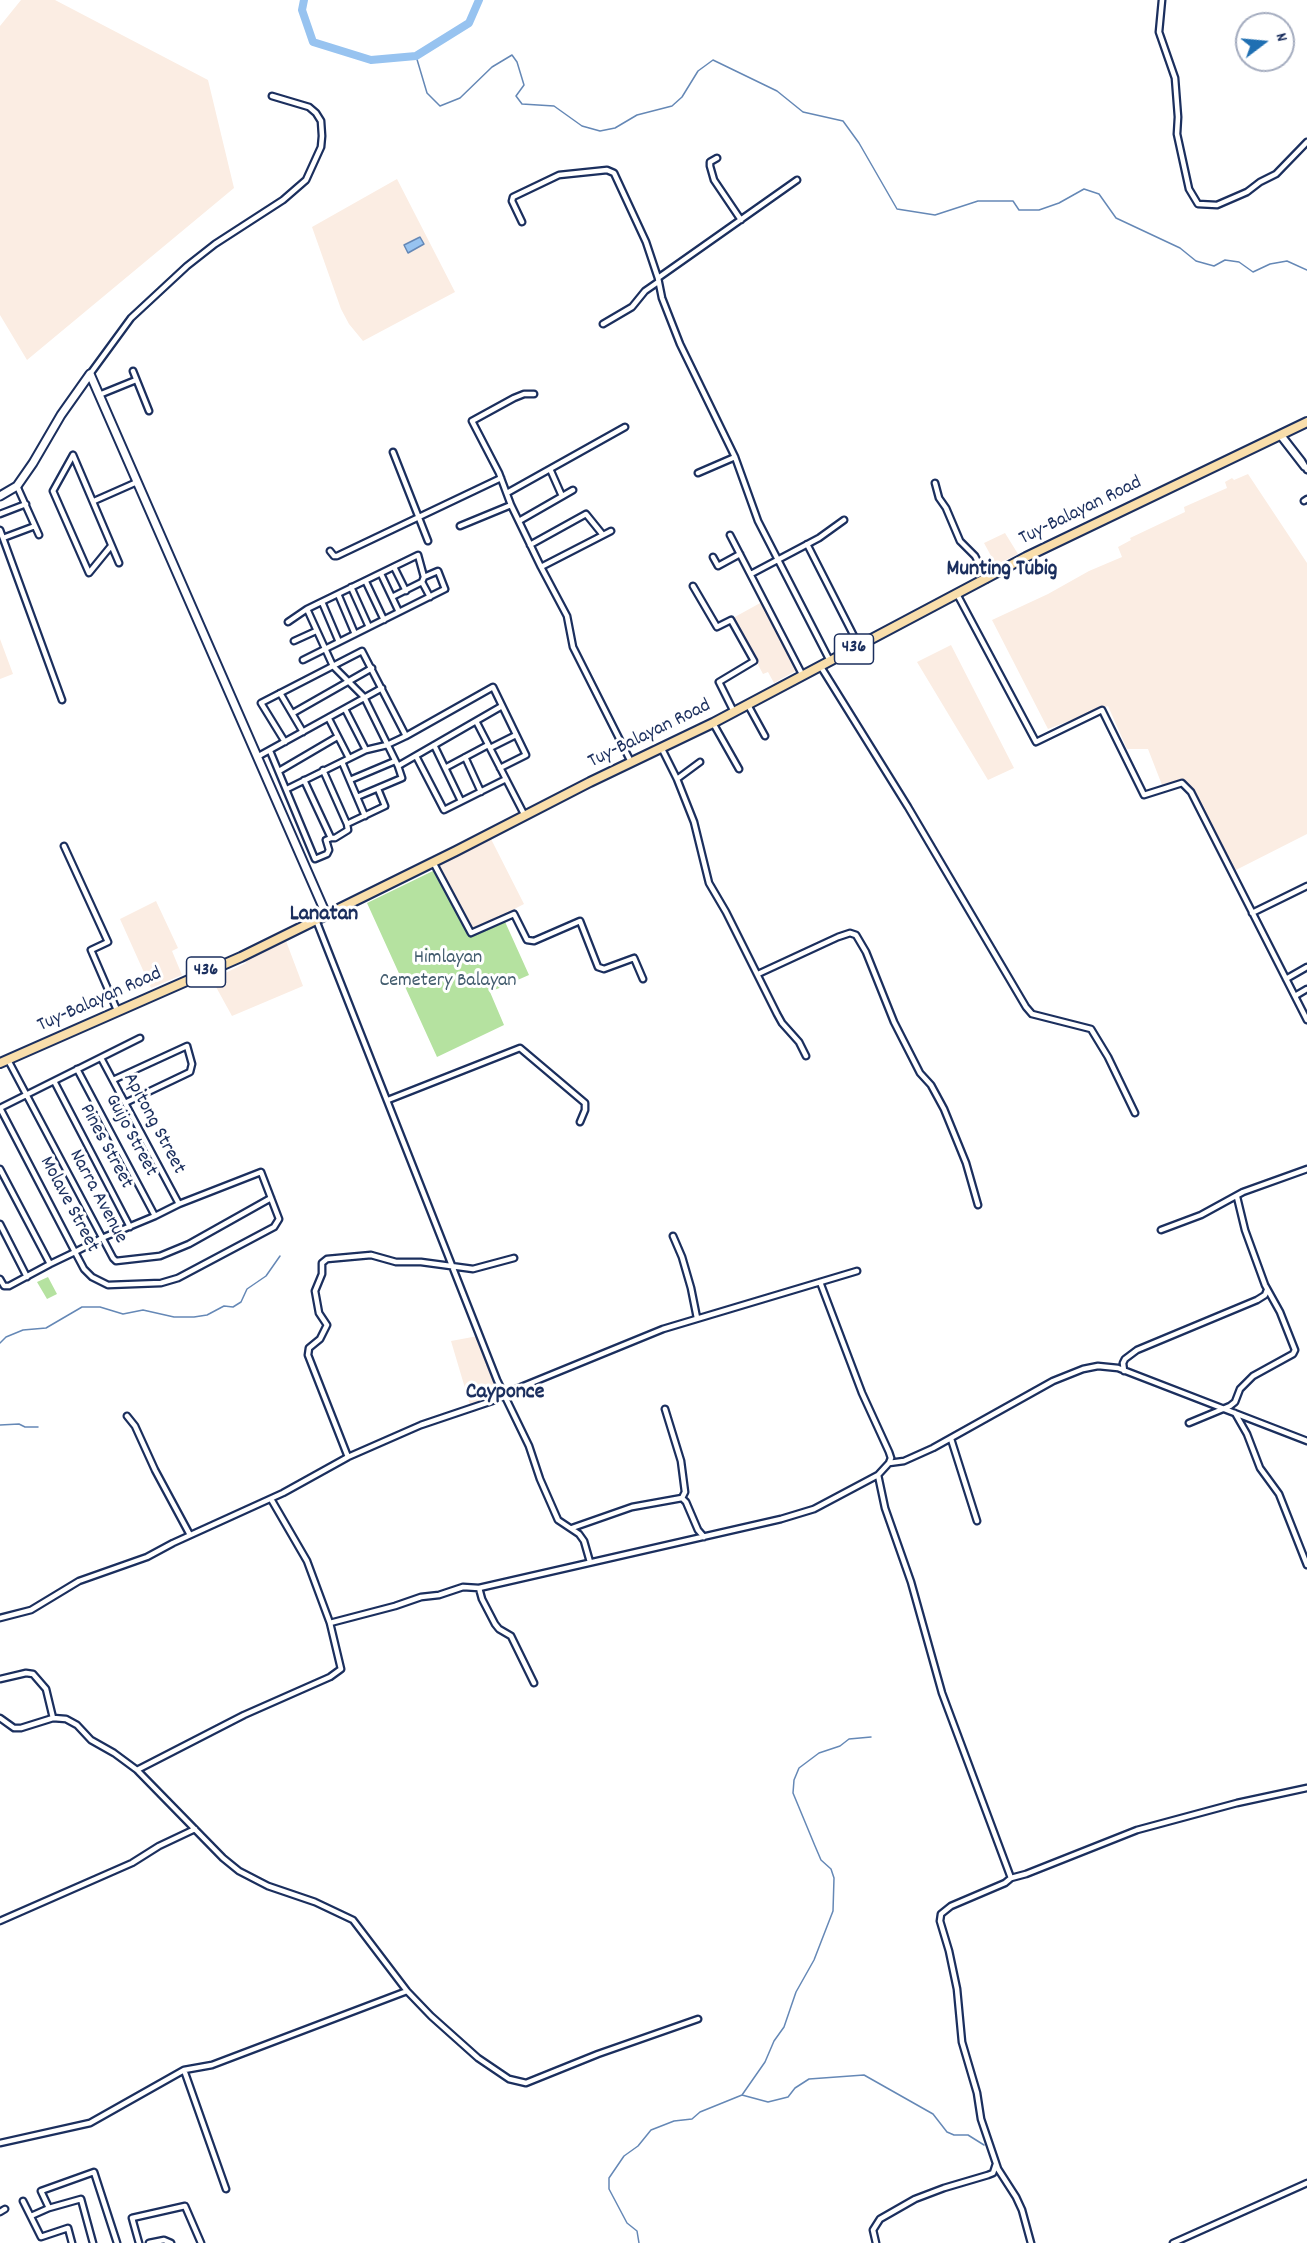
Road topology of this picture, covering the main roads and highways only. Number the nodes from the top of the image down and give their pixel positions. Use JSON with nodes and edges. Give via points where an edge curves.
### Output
{"nodes":[{"id":1,"x":1307,"y":422,"type":"edge"},
{"id":2,"x":4,"y":1062,"type":"edge"}],
"edges":[{"from":1,"to":2,"type":"main road","name":"Tuy-Balayan Road","number":"436","via":[[1026,557],[748,705],[241,957]]}]}
